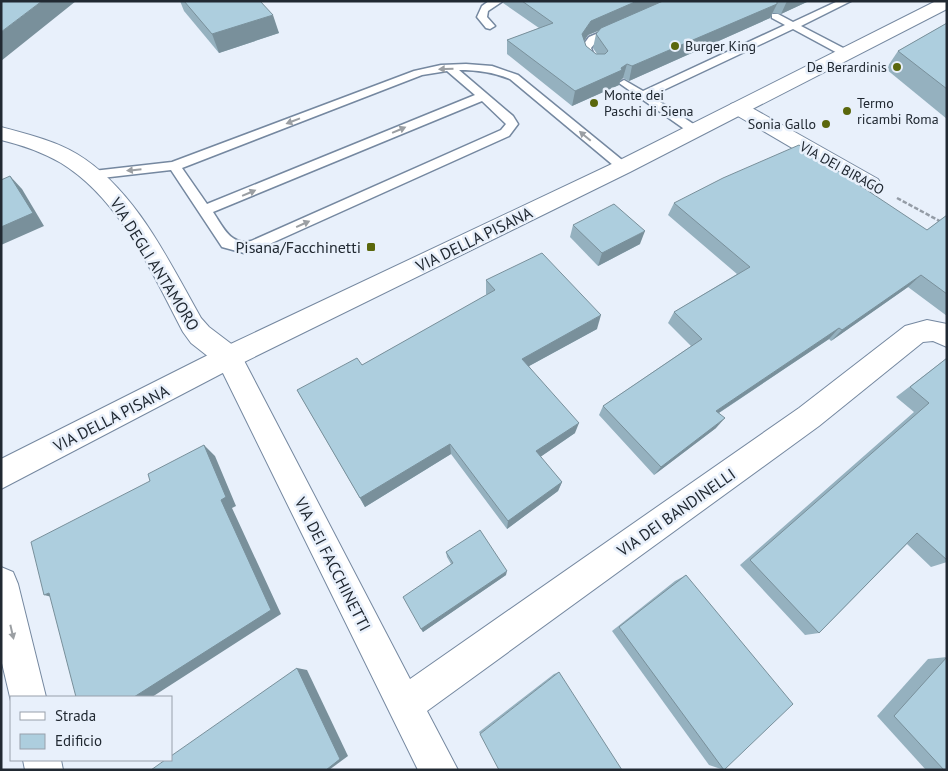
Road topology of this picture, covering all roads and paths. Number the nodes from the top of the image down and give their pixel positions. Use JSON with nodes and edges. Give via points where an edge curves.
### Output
{"nodes":[{"id":1,"x":498,"y":1,"type":"edge"},
{"id":2,"x":846,"y":1,"type":"edge"},
{"id":3,"x":947,"y":2,"type":"edge"},
{"id":4,"x":776,"y":16,"type":"edge"},
{"id":5,"x":624,"y":25,"type":"edge"},
{"id":6,"x":490,"y":26,"type":"dead end"},
{"id":7,"x":794,"y":26,"type":"junction"},
{"id":8,"x":847,"y":54,"type":"junction"},
{"id":9,"x":598,"y":65,"type":"edge"},
{"id":10,"x":450,"y":68,"type":"junction"},
{"id":11,"x":624,"y":82,"type":"edge"},
{"id":12,"x":643,"y":95,"type":"junction"},
{"id":13,"x":483,"y":96,"type":"junction"},
{"id":14,"x":738,"y":108,"type":"junction"},
{"id":15,"x":694,"y":130,"type":"junction"},
{"id":16,"x":1,"y":133,"type":"edge"},
{"id":17,"x":174,"y":166,"type":"junction"},
{"id":18,"x":623,"y":167,"type":"junction"},
{"id":19,"x":93,"y":175,"type":"junction"},
{"id":20,"x":870,"y":184,"type":"joint"},
{"id":21,"x":204,"y":211,"type":"junction"},
{"id":22,"x":947,"y":225,"type":"edge"},
{"id":23,"x":947,"y":336,"type":"edge"},
{"id":24,"x":229,"y":357,"type":"junction"},
{"id":25,"x":1,"y":476,"type":"edge"},
{"id":26,"x":1,"y":584,"type":"edge"},
{"id":27,"x":28,"y":696,"type":"edge"},
{"id":28,"x":404,"y":705,"type":"junction"},
{"id":29,"x":439,"y":770,"type":"edge"}],
"edges":[{"from":1,"to":6,"type":"lane","via":[[482,12]]},
{"from":2,"to":7,"type":"lane"},
{"from":3,"to":8,"type":"street","name":"VIA DELLA PISANA"},
{"from":4,"to":7,"type":"lane"},
{"from":5,"to":9,"type":"lane","via":[[588,44],[586,52]]},
{"from":7,"to":8,"type":"lane"},
{"from":7,"to":12,"type":"lane"},
{"from":8,"to":14,"type":"street","name":"VIA DELLA PISANA"},
{"from":10,"to":13,"type":"lane"},
{"from":10,"to":17,"type":"lane","one_way":true,"via":[[418,73]]},
{"from":18,"to":10,"type":"lane","one_way":true,"via":[[514,77],[490,69]]},
{"from":11,"to":12,"type":"lane"},
{"from":12,"to":15,"type":"lane"},
{"from":21,"to":13,"type":"lane","one_way":true},
{"from":21,"to":13,"type":"lane","one_way":true,"via":[[227,243],[244,248],[254,246],[505,133],[512,124],[511,120]]},
{"from":14,"to":15,"type":"street","name":"VIA DELLA PISANA"},
{"from":14,"to":20,"type":"street","name":"VIA DEI BIRAGO"},
{"from":15,"to":18,"type":"street","name":"VIA DELLA PISANA"},
{"from":16,"to":19,"type":"street","name":"VIA DEGLI ANTAMORO","via":[[44,146]]},
{"from":17,"to":19,"type":"lane","one_way":true},
{"from":17,"to":21,"type":"lane"},
{"from":18,"to":24,"type":"street","name":"VIA DELLA PISANA"},
{"from":19,"to":24,"type":"street","name":"VIA DEGLI ANTAMORO","via":[[121,207],[192,325]]},
{"from":20,"to":22,"type":"path","name":"VIA DEI BIRAGO"},
{"from":23,"to":28,"type":"street","name":"VIA DEI BANDINELLI","via":[[932,330],[914,334],[809,417]]},
{"from":24,"to":25,"type":"street","name":"VIA DELLA PISANA"},
{"from":24,"to":28,"type":"street","name":"VIA DEI FACCHINETTI"},
{"from":26,"to":27,"type":"street","one_way":true},
{"from":28,"to":29,"type":"street","name":"VIA DEI FACCHINETTI"}]}
